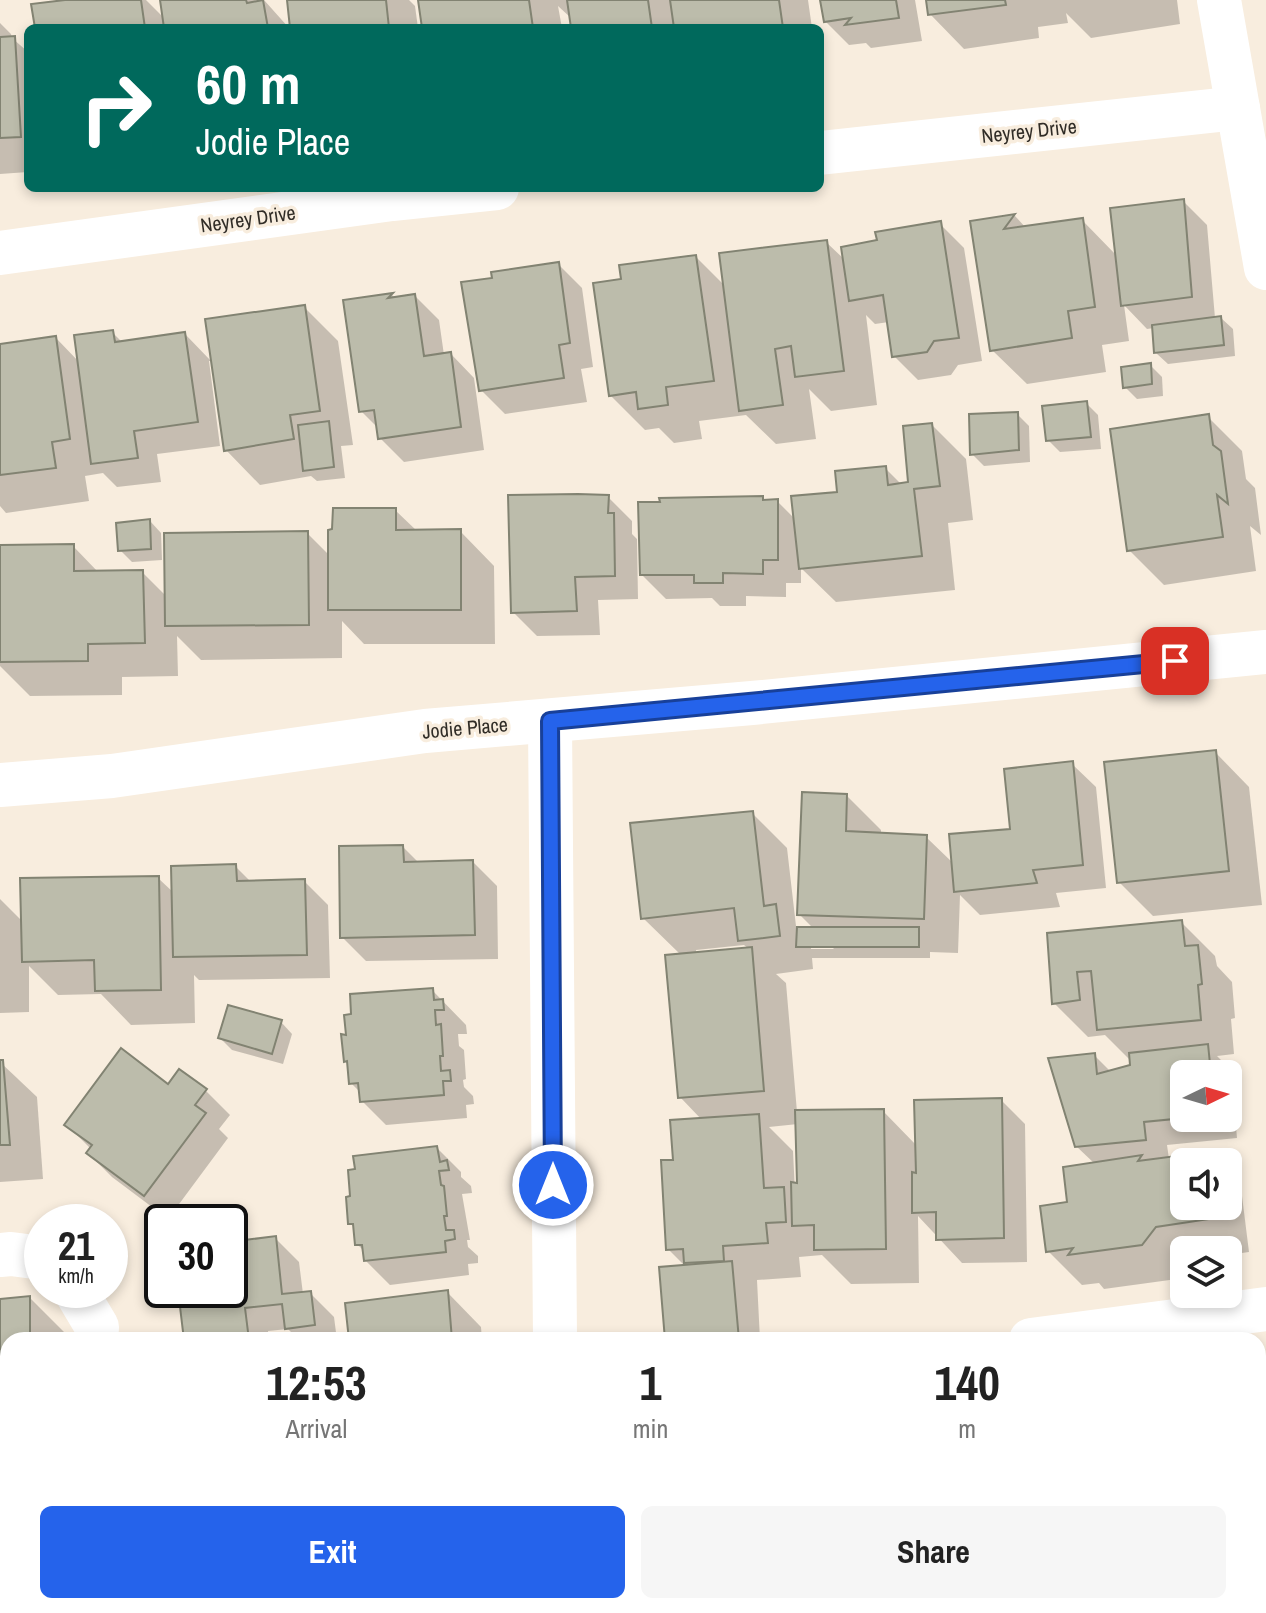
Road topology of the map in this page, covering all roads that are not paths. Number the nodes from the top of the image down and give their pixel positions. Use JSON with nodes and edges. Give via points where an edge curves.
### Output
{"nodes":[{"id":1,"x":1219,"y":0,"type":"edge"},
{"id":2,"x":1238,"y":108,"type":"junction"},
{"id":3,"x":824,"y":153,"type":"edge"},
{"id":4,"x":459,"y":192,"type":"edge"},
{"id":5,"x":0,"y":253,"type":"edge"},
{"id":6,"x":1266,"y":268,"type":"edge"},
{"id":7,"x":1266,"y":652,"type":"edge"},
{"id":8,"x":550,"y":721,"type":"junction"},
{"id":9,"x":0,"y":785,"type":"edge"},
{"id":10,"x":0,"y":1255,"type":"edge"},
{"id":11,"x":24,"y":1256,"type":"edge"},
{"id":12,"x":86,"y":1308,"type":"edge"},
{"id":13,"x":1266,"y":1309,"type":"edge"},
{"id":14,"x":97,"y":1332,"type":"edge"},
{"id":15,"x":555,"y":1332,"type":"edge"},
{"id":16,"x":1092,"y":1332,"type":"edge"}],
"edges":[{"from":1,"to":2,"type":"street"},
{"from":2,"to":3,"type":"street","name":"Neyrey Drive"},
{"from":2,"to":6,"type":"street"},
{"from":4,"to":5,"type":"street","name":"Neyrey Drive"},
{"from":7,"to":8,"type":"street","name":"Jodie Place"},
{"from":8,"to":9,"type":"street","name":"Jodie Place","via":[[425,731],[112,776]]},
{"from":8,"to":15,"type":"street"},
{"from":10,"to":11,"type":"street"},
{"from":12,"to":14,"type":"street"},
{"from":13,"to":16,"type":"street"}]}
